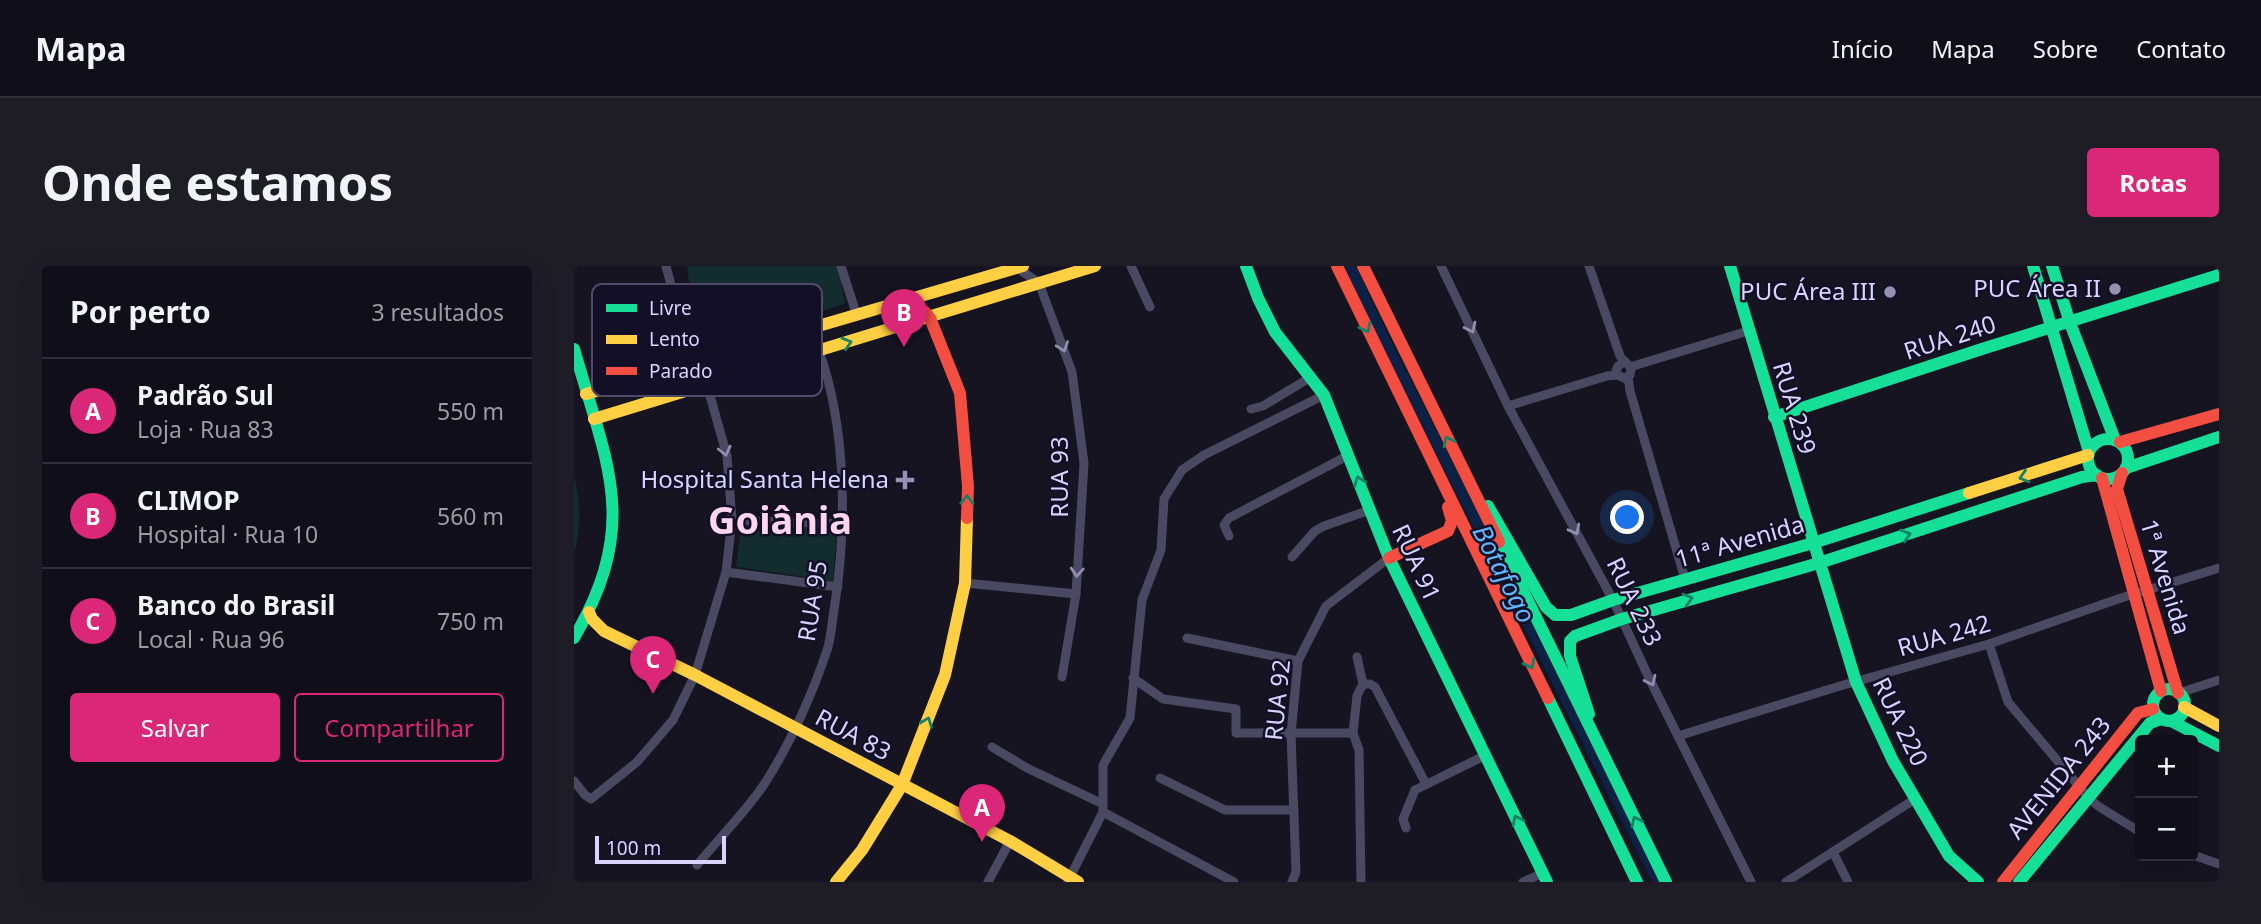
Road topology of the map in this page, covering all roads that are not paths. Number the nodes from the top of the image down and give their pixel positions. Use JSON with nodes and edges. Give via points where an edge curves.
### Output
{"nodes":[{"id":1,"x":666,"y":266,"type":"edge"},
{"id":2,"x":841,"y":266,"type":"edge"},
{"id":3,"x":1071,"y":266,"type":"edge"},
{"id":4,"x":1095,"y":266,"type":"edge"},
{"id":5,"x":1131,"y":266,"type":"edge"},
{"id":6,"x":1246,"y":266,"type":"edge"},
{"id":7,"x":1336,"y":266,"type":"edge"},
{"id":8,"x":1363,"y":266,"type":"edge"},
{"id":9,"x":1441,"y":266,"type":"edge"},
{"id":10,"x":1589,"y":266,"type":"edge"},
{"id":11,"x":1730,"y":266,"type":"edge"},
{"id":12,"x":2033,"y":266,"type":"edge"},
{"id":13,"x":2052,"y":266,"type":"edge"},
{"id":14,"x":1018,"y":267,"type":"edge"},
{"id":15,"x":2219,"y":275,"type":"edge"},
{"id":16,"x":1046,"y":281,"type":"junction"},
{"id":17,"x":671,"y":284,"type":"edge"},
{"id":18,"x":908,"y":301,"type":"junction"},
{"id":19,"x":1150,"y":307,"type":"dead end"},
{"id":20,"x":857,"y":316,"type":"junction"},
{"id":21,"x":930,"y":318,"type":"junction"},
{"id":22,"x":2070,"y":323,"type":"junction"},
{"id":23,"x":822,"y":326,"type":"edge"},
{"id":24,"x":2053,"y":328,"type":"junction"},
{"id":25,"x":1748,"y":331,"type":"junction"},
{"id":26,"x":574,"y":349,"type":"edge"},
{"id":27,"x":822,"y":350,"type":"edge"},
{"id":28,"x":822,"y":364,"type":"edge"},
{"id":29,"x":1625,"y":369,"type":"junction"},
{"id":30,"x":1311,"y":377,"type":"junction"},
{"id":31,"x":592,"y":392,"type":"edge"},
{"id":32,"x":586,"y":394,"type":"junction"},
{"id":33,"x":1324,"y":395,"type":"junction"},
{"id":34,"x":670,"y":396,"type":"edge"},
{"id":35,"x":709,"y":396,"type":"edge"},
{"id":36,"x":1508,"y":406,"type":"junction"},
{"id":37,"x":1253,"y":409,"type":"dead end"},
{"id":38,"x":2219,"y":414,"type":"edge"},
{"id":39,"x":1774,"y":417,"type":"junction"},
{"id":40,"x":594,"y":419,"type":"junction"},
{"id":41,"x":2219,"y":437,"type":"edge"},
{"id":42,"x":1419,"y":439,"type":"junction"},
{"id":43,"x":2118,"y":441,"type":"junction"},
{"id":44,"x":1349,"y":454,"type":"junction"},
{"id":45,"x":2089,"y":454,"type":"junction"},
{"id":46,"x":2124,"y":471,"type":"junction"},
{"id":47,"x":2100,"y":477,"type":"junction"},
{"id":48,"x":1468,"y":482,"type":"junction"},
{"id":49,"x":1370,"y":510,"type":"junction"},
{"id":50,"x":732,"y":520,"type":"junction"},
{"id":51,"x":842,"y":524,"type":"junction"},
{"id":52,"x":1228,"y":536,"type":"dead end"},
{"id":53,"x":1813,"y":542,"type":"junction"},
{"id":54,"x":1292,"y":557,"type":"dead end"},
{"id":55,"x":1389,"y":558,"type":"junction"},
{"id":56,"x":1819,"y":563,"type":"junction"},
{"id":57,"x":2219,"y":568,"type":"edge"},
{"id":58,"x":726,"y":572,"type":"junction"},
{"id":59,"x":1685,"y":579,"type":"junction"},
{"id":60,"x":965,"y":583,"type":"junction"},
{"id":61,"x":838,"y":587,"type":"junction"},
{"id":62,"x":2141,"y":592,"type":"junction"},
{"id":63,"x":1076,"y":594,"type":"junction"},
{"id":64,"x":1613,"y":600,"type":"junction"},
{"id":65,"x":589,"y":612,"type":"junction"},
{"id":66,"x":1622,"y":619,"type":"junction"},
{"id":67,"x":604,"y":631,"type":"junction"},
{"id":68,"x":576,"y":635,"type":"edge"},
{"id":69,"x":1187,"y":638,"type":"dead end"},
{"id":70,"x":1989,"y":644,"type":"junction"},
{"id":71,"x":1357,"y":657,"type":"dead end"},
{"id":72,"x":1298,"y":661,"type":"junction"},
{"id":73,"x":695,"y":675,"type":"junction"},
{"id":74,"x":1062,"y":677,"type":"dead end"},
{"id":75,"x":1132,"y":678,"type":"junction"},
{"id":76,"x":2219,"y":680,"type":"edge"},
{"id":77,"x":1856,"y":681,"type":"junction"},
{"id":78,"x":1363,"y":684,"type":"junction"},
{"id":79,"x":2161,"y":691,"type":"junction"},
{"id":80,"x":2178,"y":693,"type":"junction"},
{"id":81,"x":2184,"y":707,"type":"junction"},
{"id":82,"x":2162,"y":716,"type":"junction"},
{"id":83,"x":2219,"y":726,"type":"edge"},
{"id":84,"x":794,"y":727,"type":"junction"},
{"id":85,"x":1353,"y":733,"type":"junction"},
{"id":86,"x":1291,"y":734,"type":"junction"},
{"id":87,"x":1678,"y":736,"type":"junction"},
{"id":88,"x":2219,"y":746,"type":"edge"},
{"id":89,"x":992,"y":747,"type":"dead end"},
{"id":90,"x":1600,"y":748,"type":"junction"},
{"id":91,"x":1486,"y":755,"type":"junction"},
{"id":92,"x":1160,"y":778,"type":"dead end"},
{"id":93,"x":574,"y":781,"type":"edge"},
{"id":94,"x":1426,"y":784,"type":"junction"},
{"id":95,"x":902,"y":785,"type":"junction"},
{"id":96,"x":2084,"y":792,"type":"junction"},
{"id":97,"x":1915,"y":799,"type":"junction"},
{"id":98,"x":1103,"y":808,"type":"junction"},
{"id":99,"x":1294,"y":810,"type":"junction"},
{"id":100,"x":1406,"y":828,"type":"dead end"},
{"id":101,"x":2135,"y":829,"type":"edge"},
{"id":102,"x":1010,"y":841,"type":"junction"},
{"id":103,"x":1833,"y":852,"type":"junction"},
{"id":104,"x":2198,"y":857,"type":"edge"},
{"id":105,"x":2219,"y":864,"type":"edge"},
{"id":106,"x":696,"y":865,"type":"dead end"},
{"id":107,"x":1545,"y":878,"type":"edge"},
{"id":108,"x":1072,"y":881,"type":"edge"},
{"id":109,"x":836,"y":882,"type":"edge"},
{"id":110,"x":988,"y":882,"type":"edge"},
{"id":111,"x":1234,"y":882,"type":"edge"},
{"id":112,"x":1292,"y":882,"type":"edge"},
{"id":113,"x":1361,"y":882,"type":"edge"},
{"id":114,"x":1523,"y":882,"type":"edge"},
{"id":115,"x":1637,"y":882,"type":"edge"},
{"id":116,"x":1666,"y":882,"type":"edge"},
{"id":117,"x":1751,"y":882,"type":"edge"},
{"id":118,"x":1786,"y":882,"type":"edge"},
{"id":119,"x":1848,"y":882,"type":"edge"},
{"id":120,"x":1978,"y":882,"type":"edge"},
{"id":121,"x":2003,"y":882,"type":"edge"},
{"id":122,"x":2019,"y":882,"type":"edge"}],
"edges":[{"from":1,"to":17,"type":"street"},
{"from":2,"to":20,"type":"street"},
{"from":3,"to":16,"type":"main road"},
{"from":4,"to":16,"type":"main road"},
{"from":5,"to":19,"type":"street"},
{"from":6,"to":30,"type":"main road","name":"RUA 91","via":[[1275,332]]},
{"from":7,"to":42,"type":"main road","one_way":true},
{"from":48,"to":8,"type":"main road","one_way":true},
{"from":9,"to":36,"type":"street","name":"RUA 233","one_way":true},
{"from":10,"to":29,"type":"street"},
{"from":11,"to":25,"type":"main road","name":"RUA 239"},
{"from":12,"to":24,"type":"main road"},
{"from":13,"to":22,"type":"main road"},
{"from":14,"to":16,"type":"street"},
{"from":14,"to":18,"type":"main road"},
{"from":15,"to":22,"type":"main road","name":"RUA 240"},
{"from":16,"to":21,"type":"main road"},
{"from":16,"to":63,"type":"street","name":"RUA 93","one_way":true,"via":[[1073,372],[1084,463]]},
{"from":18,"to":20,"type":"main road"},
{"from":18,"to":21,"type":"main road"},
{"from":20,"to":23,"type":"main road"},
{"from":27,"to":21,"type":"main road","one_way":true},
{"from":60,"to":21,"type":"main road","one_way":true,"via":[[968,485],[960,393]]},
{"from":22,"to":24,"type":"main road","name":"RUA 240"},
{"from":22,"to":43,"type":"main road"},
{"from":24,"to":39,"type":"main road","name":"RUA 240"},
{"from":24,"to":45,"type":"main road"},
{"from":25,"to":29,"type":"street"},
{"from":25,"to":39,"type":"main road","name":"RUA 239"},
{"from":26,"to":32,"type":"main road"},
{"from":28,"to":51,"type":"street","name":"RUA 95","via":[[838,441]]},
{"from":29,"to":36,"type":"street"},
{"from":29,"to":59,"type":"street"},
{"from":30,"to":33,"type":"main road","name":"RUA 91"},
{"from":30,"to":37,"type":"street"},
{"from":31,"to":32,"type":"main road"},
{"from":32,"to":40,"type":"main road"},
{"from":33,"to":44,"type":"main road","name":"RUA 91"},
{"from":33,"to":75,"type":"street","via":[[1182,470],[1164,499],[1161,550],[1142,600]]},
{"from":34,"to":40,"type":"main road"},
{"from":35,"to":50,"type":"street","one_way":true,"via":[[727,456]]},
{"from":36,"to":64,"type":"street","name":"RUA 233","one_way":true},
{"from":38,"to":43,"type":"main road"},
{"from":39,"to":53,"type":"main road","name":"RUA 239"},
{"from":40,"to":65,"type":"main road","via":[[611,478],[613,516],[602,583]]},
{"from":41,"to":46,"type":"main road"},
{"from":42,"to":55,"type":"main road","via":[[1422,455],[1448,505],[1451,526]]},
{"from":42,"to":115,"type":"main road","one_way":true},
{"from":43,"to":45,"type":"main road","via":[[2103,439]]},
{"from":43,"to":46,"type":"main road","via":[[2127,453]]},
{"from":49,"to":44,"type":"main road","name":"RUA 91","one_way":true},
{"from":44,"to":52,"type":"street","via":[[1228,518],[1224,525]]},
{"from":45,"to":47,"type":"main road","via":[[2090,468]]},
{"from":45,"to":53,"type":"main road","name":"11ª Avenida","one_way":true},
{"from":46,"to":47,"type":"main road","via":[[2113,478]]},
{"from":46,"to":62,"type":"main road","name":"1ª Avenida","via":[[2117,489]]},
{"from":56,"to":47,"type":"main road","name":"11ª Avenida","one_way":true,"via":[[2082,477]]},
{"from":47,"to":62,"type":"main road","name":"1ª Avenida"},
{"from":48,"to":64,"type":"main road","name":"11ª Avenida","via":[[1484,498],[1529,581],[1555,615],[1571,615]]},
{"from":48,"to":90,"type":"main road"},
{"from":49,"to":54,"type":"street","via":[[1315,531]]},
{"from":49,"to":55,"type":"main road","name":"RUA 91"},
{"from":50,"to":51,"type":"street"},
{"from":50,"to":58,"type":"street"},
{"from":51,"to":61,"type":"street","name":"RUA 95"},
{"from":53,"to":56,"type":"main road","name":"RUA 239"},
{"from":53,"to":59,"type":"main road","name":"11ª Avenida"},
{"from":55,"to":72,"type":"street","name":"RUA 92","via":[[1326,606]]},
{"from":55,"to":91,"type":"main road","name":"RUA 91"},
{"from":66,"to":56,"type":"main road","name":"11ª Avenida","one_way":true},
{"from":56,"to":77,"type":"main road","name":"RUA 220"},
{"from":57,"to":62,"type":"street","name":"RUA 242"},
{"from":58,"to":61,"type":"street"},
{"from":58,"to":73,"type":"street"},
{"from":59,"to":64,"type":"main road","name":"11ª Avenida"},
{"from":60,"to":63,"type":"street"},
{"from":95,"to":60,"type":"main road","one_way":true,"via":[[945,675]]},
{"from":61,"to":84,"type":"street","name":"RUA 95","via":[[828,645]]},
{"from":62,"to":70,"type":"street","name":"RUA 242"},
{"from":62,"to":79,"type":"main road","name":"1ª Avenida"},
{"from":62,"to":80,"type":"main road","name":"1ª Avenida"},
{"from":63,"to":74,"type":"street","name":"RUA 93"},
{"from":64,"to":66,"type":"street","name":"RUA 233"},
{"from":65,"to":67,"type":"main road","name":"RUA 83"},
{"from":65,"to":68,"type":"main road"},
{"from":66,"to":87,"type":"street","name":"RUA 233","one_way":true},
{"from":66,"to":90,"type":"main road","name":"11ª Avenida","via":[[1570,642]]},
{"from":67,"to":68,"type":"main road","name":"RUA 83"},
{"from":67,"to":73,"type":"main road","name":"RUA 83"},
{"from":69,"to":72,"type":"street"},
{"from":70,"to":77,"type":"street","name":"RUA 242"},
{"from":70,"to":96,"type":"street","via":[[2008,702]]},
{"from":71,"to":78,"type":"street"},
{"from":72,"to":86,"type":"street","name":"RUA 92"},
{"from":73,"to":84,"type":"main road","name":"RUA 83"},
{"from":73,"to":93,"type":"street","via":[[673,720],[637,762],[591,799]]},
{"from":75,"to":86,"type":"street","via":[[1163,699],[1236,709],[1237,733]]},
{"from":75,"to":98,"type":"street","via":[[1130,718],[1103,765]]},
{"from":76,"to":80,"type":"street"},
{"from":77,"to":87,"type":"street","name":"RUA 242"},
{"from":77,"to":97,"type":"main road","name":"RUA 220"},
{"from":78,"to":85,"type":"street"},
{"from":78,"to":94,"type":"street","via":[[1375,687]]},
{"from":79,"to":80,"type":"main road"},
{"from":79,"to":82,"type":"main road","via":[[2155,698]]},
{"from":80,"to":81,"type":"main road"},
{"from":81,"to":82,"type":"main road","via":[[2180,716]]},
{"from":81,"to":83,"type":"main road"},
{"from":82,"to":88,"type":"main road"},
{"from":82,"to":96,"type":"main road","name":"AVENIDA 243"},
{"from":84,"to":95,"type":"main road","name":"RUA 83"},
{"from":84,"to":106,"type":"street","name":"RUA 95","via":[[764,785]]},
{"from":85,"to":86,"type":"street"},
{"from":85,"to":113,"type":"street","via":[[1359,750]]},
{"from":86,"to":99,"type":"street","name":"RUA 92"},
{"from":87,"to":117,"type":"street","name":"RUA 233"},
{"from":89,"to":98,"type":"street"},
{"from":116,"to":90,"type":"main road","one_way":true},
{"from":91,"to":94,"type":"street"},
{"from":107,"to":91,"type":"main road","name":"RUA 91","one_way":true},
{"from":92,"to":99,"type":"street","via":[[1225,810]]},
{"from":94,"to":100,"type":"street","via":[[1411,798],[1403,819]]},
{"from":95,"to":102,"type":"main road","name":"RUA 83"},
{"from":95,"to":109,"type":"main road"},
{"from":96,"to":101,"type":"street"},
{"from":96,"to":121,"type":"main road","name":"AVENIDA 243"},
{"from":96,"to":122,"type":"main road","name":"AVENIDA 243"},
{"from":97,"to":103,"type":"street"},
{"from":97,"to":120,"type":"main road","name":"RUA 220","via":[[1949,856]]},
{"from":98,"to":108,"type":"street"},
{"from":98,"to":111,"type":"street"},
{"from":99,"to":112,"type":"street","name":"RUA 92","via":[[1296,872]]},
{"from":102,"to":108,"type":"main road","name":"RUA 83"},
{"from":102,"to":110,"type":"street"},
{"from":103,"to":118,"type":"street"},
{"from":103,"to":119,"type":"street"},
{"from":104,"to":105,"type":"street"},
{"from":107,"to":114,"type":"street"}]}
